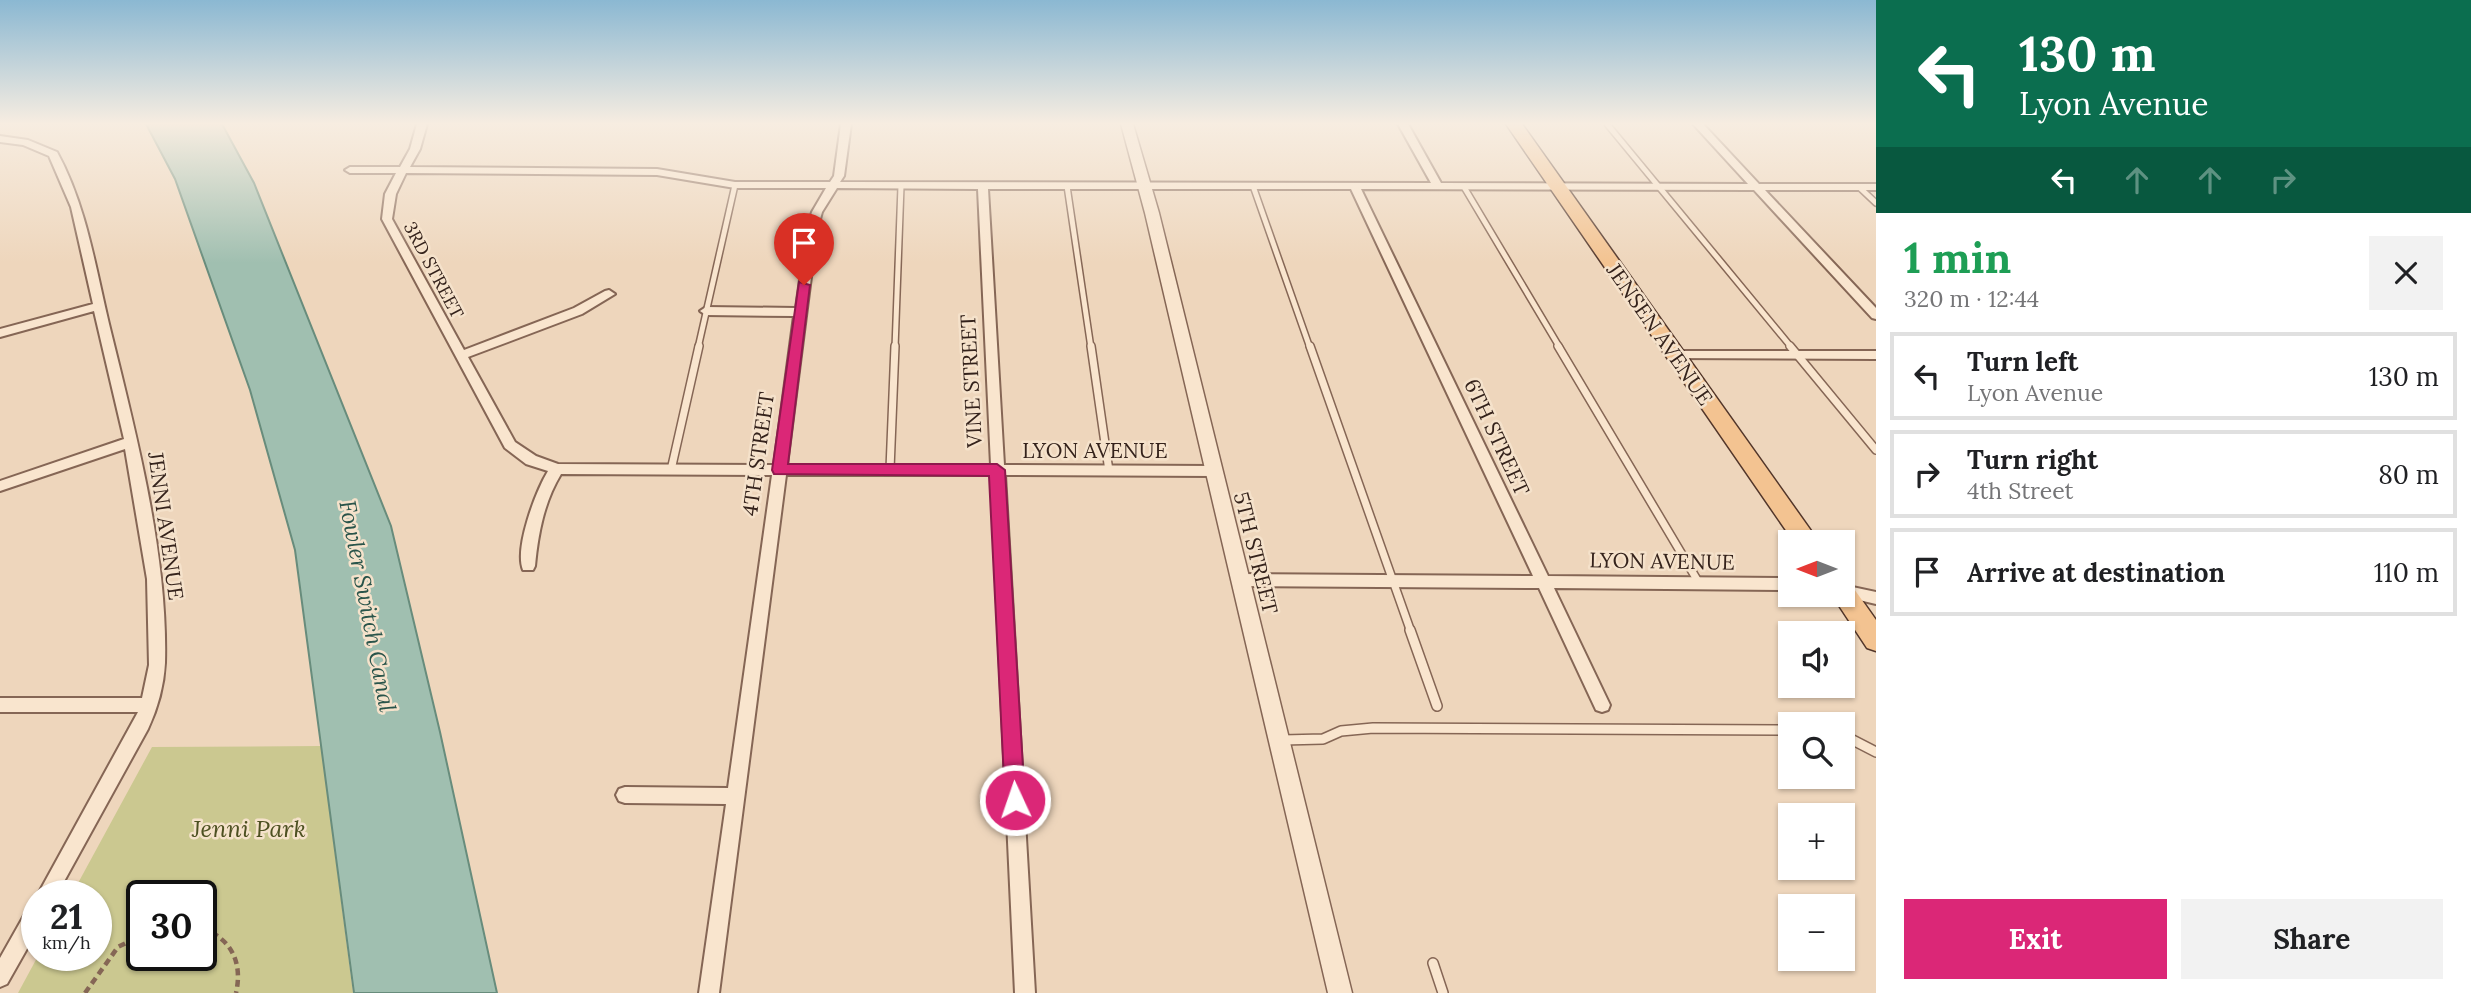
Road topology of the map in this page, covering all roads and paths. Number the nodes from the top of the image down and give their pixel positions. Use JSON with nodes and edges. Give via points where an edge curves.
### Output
{"nodes":[{"id":1,"x":60,"y":170,"type":"edge"},
{"id":2,"x":368,"y":170,"type":"edge"},
{"id":3,"x":838,"y":170,"type":"edge"},
{"id":4,"x":1140,"y":170,"type":"edge"},
{"id":5,"x":1429,"y":170,"type":"edge"},
{"id":6,"x":1545,"y":170,"type":"edge"},
{"id":7,"x":1646,"y":170,"type":"edge"},
{"id":8,"x":1741,"y":170,"type":"edge"},
{"id":9,"x":404,"y":171,"type":"junction"},
{"id":10,"x":835,"y":185,"type":"junction"},
{"id":11,"x":735,"y":186,"type":"junction"},
{"id":12,"x":901,"y":186,"type":"junction"},
{"id":13,"x":983,"y":186,"type":"junction"},
{"id":14,"x":1068,"y":186,"type":"junction"},
{"id":15,"x":1144,"y":186,"type":"junction"},
{"id":16,"x":1254,"y":186,"type":"junction"},
{"id":17,"x":1355,"y":187,"type":"junction"},
{"id":18,"x":1438,"y":187,"type":"junction"},
{"id":19,"x":1464,"y":187,"type":"junction"},
{"id":20,"x":1556,"y":187,"type":"junction"},
{"id":21,"x":1757,"y":187,"type":"junction"},
{"id":22,"x":1859,"y":187,"type":"junction"},
{"id":23,"x":1876,"y":187,"type":"edge"},
{"id":24,"x":1661,"y":188,"type":"junction"},
{"id":25,"x":1876,"y":203,"type":"edge"},
{"id":26,"x":609,"y":294,"type":"dead end"},
{"id":27,"x":99,"y":306,"type":"junction"},
{"id":28,"x":706,"y":311,"type":"junction"},
{"id":29,"x":800,"y":312,"type":"junction"},
{"id":30,"x":1876,"y":315,"type":"edge"},
{"id":31,"x":0,"y":333,"type":"edge"},
{"id":32,"x":1675,"y":355,"type":"junction"},
{"id":33,"x":1797,"y":355,"type":"junction"},
{"id":34,"x":1876,"y":355,"type":"edge"},
{"id":35,"x":460,"y":356,"type":"junction"},
{"id":36,"x":131,"y":442,"type":"junction"},
{"id":37,"x":1876,"y":450,"type":"edge"},
{"id":38,"x":556,"y":469,"type":"junction"},
{"id":39,"x":671,"y":470,"type":"junction"},
{"id":40,"x":779,"y":470,"type":"junction"},
{"id":41,"x":890,"y":470,"type":"junction"},
{"id":42,"x":997,"y":470,"type":"junction"},
{"id":43,"x":1109,"y":471,"type":"junction"},
{"id":44,"x":1213,"y":471,"type":"junction"},
{"id":45,"x":0,"y":486,"type":"edge"},
{"id":46,"x":1799,"y":530,"type":"edge"},
{"id":47,"x":528,"y":566,"type":"dead end"},
{"id":48,"x":1240,"y":580,"type":"junction"},
{"id":49,"x":1541,"y":580,"type":"junction"},
{"id":50,"x":1394,"y":581,"type":"junction"},
{"id":51,"x":1699,"y":583,"type":"junction"},
{"id":52,"x":1778,"y":584,"type":"edge"},
{"id":53,"x":1855,"y":594,"type":"edge"},
{"id":54,"x":1876,"y":598,"type":"edge"},
{"id":55,"x":1853,"y":607,"type":"edge"},
{"id":56,"x":1876,"y":640,"type":"edge"},
{"id":57,"x":0,"y":705,"type":"edge"},
{"id":58,"x":149,"y":705,"type":"junction"},
{"id":59,"x":1602,"y":705,"type":"dead end"},
{"id":60,"x":1437,"y":706,"type":"dead end"},
{"id":61,"x":1778,"y":730,"type":"edge"},
{"id":62,"x":1278,"y":740,"type":"junction"},
{"id":63,"x":1855,"y":741,"type":"edge"},
{"id":64,"x":1876,"y":752,"type":"edge"},
{"id":65,"x":625,"y":795,"type":"dead end"},
{"id":66,"x":735,"y":796,"type":"junction"},
{"id":67,"x":55,"y":880,"type":"edge"},
{"id":68,"x":217,"y":933,"type":"edge"},
{"id":69,"x":21,"y":940,"type":"edge"},
{"id":70,"x":126,"y":943,"type":"edge"},
{"id":71,"x":1433,"y":963,"type":"dead end"},
{"id":72,"x":0,"y":977,"type":"edge"},
{"id":73,"x":85,"y":993,"type":"edge"},
{"id":74,"x":236,"y":993,"type":"edge"},
{"id":75,"x":709,"y":993,"type":"edge"},
{"id":76,"x":1025,"y":993,"type":"edge"},
{"id":77,"x":1340,"y":993,"type":"edge"},
{"id":78,"x":1443,"y":993,"type":"edge"}],
"edges":[{"from":1,"to":27,"type":"street","name":"JENNI AVENUE","via":[[76,207]]},
{"from":2,"to":9,"type":"street"},
{"from":3,"to":10,"type":"street","name":"4TH STREET"},
{"from":4,"to":15,"type":"street","name":"5TH STREET"},
{"from":5,"to":18,"type":"street"},
{"from":6,"to":20,"type":"main road","name":"JENSEN AVENUE"},
{"from":7,"to":24,"type":"lane"},
{"from":8,"to":21,"type":"street"},
{"from":9,"to":11,"type":"street","via":[[657,172]]},
{"from":9,"to":35,"type":"street","name":"3RD STREET","via":[[385,205],[387,219]]},
{"from":10,"to":11,"type":"street"},
{"from":10,"to":12,"type":"street"},
{"from":10,"to":29,"type":"street","name":"4TH STREET","via":[[817,212]]},
{"from":11,"to":28,"type":"lane"},
{"from":12,"to":13,"type":"street"},
{"from":12,"to":41,"type":"lane"},
{"from":13,"to":14,"type":"street"},
{"from":13,"to":42,"type":"street","name":"VINE STREET"},
{"from":14,"to":15,"type":"street"},
{"from":14,"to":43,"type":"lane"},
{"from":15,"to":16,"type":"street"},
{"from":15,"to":44,"type":"street","name":"5TH STREET"},
{"from":16,"to":17,"type":"street"},
{"from":16,"to":50,"type":"lane"},
{"from":17,"to":18,"type":"street"},
{"from":17,"to":49,"type":"street","name":"6TH STREET"},
{"from":18,"to":19,"type":"street"},
{"from":19,"to":20,"type":"street"},
{"from":19,"to":51,"type":"lane"},
{"from":20,"to":24,"type":"street"},
{"from":20,"to":32,"type":"main road","name":"JENSEN AVENUE"},
{"from":21,"to":22,"type":"street"},
{"from":21,"to":24,"type":"street"},
{"from":21,"to":30,"type":"street"},
{"from":22,"to":23,"type":"street"},
{"from":22,"to":25,"type":"lane"},
{"from":24,"to":33,"type":"lane"},
{"from":26,"to":35,"type":"street","via":[[578,311]]},
{"from":27,"to":31,"type":"street"},
{"from":27,"to":36,"type":"street","name":"JENNI AVENUE"},
{"from":28,"to":29,"type":"street"},
{"from":28,"to":39,"type":"lane"},
{"from":29,"to":40,"type":"street","name":"4TH STREET"},
{"from":32,"to":33,"type":"street"},
{"from":32,"to":46,"type":"main road","name":"JENSEN AVENUE"},
{"from":33,"to":34,"type":"street"},
{"from":33,"to":37,"type":"lane"},
{"from":35,"to":38,"type":"street","name":"3RD STREET","via":[[510,445],[531,460]]},
{"from":36,"to":45,"type":"street"},
{"from":36,"to":58,"type":"street","name":"JENNI AVENUE","via":[[154,579],[157,665]]},
{"from":38,"to":39,"type":"street","name":"LYON AVENUE"},
{"from":38,"to":47,"type":"street","via":[[533,525]]},
{"from":39,"to":40,"type":"street","name":"LYON AVENUE"},
{"from":40,"to":41,"type":"street","name":"LYON AVENUE"},
{"from":40,"to":66,"type":"street","name":"4TH STREET"},
{"from":41,"to":42,"type":"street","name":"LYON AVENUE"},
{"from":42,"to":43,"type":"street","name":"LYON AVENUE"},
{"from":42,"to":76,"type":"street","name":"VINE STREET"},
{"from":43,"to":44,"type":"street","name":"LYON AVENUE"},
{"from":44,"to":48,"type":"street","name":"5TH STREET"},
{"from":48,"to":50,"type":"street","name":"LYON AVENUE"},
{"from":48,"to":62,"type":"street","name":"5TH STREET"},
{"from":49,"to":50,"type":"street","name":"LYON AVENUE"},
{"from":49,"to":51,"type":"street","name":"LYON AVENUE"},
{"from":49,"to":59,"type":"street","name":"6TH STREET"},
{"from":50,"to":60,"type":"lane"},
{"from":51,"to":52,"type":"street","name":"LYON AVENUE"},
{"from":53,"to":54,"type":"street"},
{"from":55,"to":56,"type":"main road"},
{"from":57,"to":58,"type":"street"},
{"from":58,"to":67,"type":"street","name":"JENNI AVENUE"},
{"from":61,"to":62,"type":"lane","via":[[1373,728],[1341,731],[1323,740]]},
{"from":62,"to":77,"type":"street","name":"5TH STREET"},
{"from":63,"to":64,"type":"lane"},
{"from":65,"to":66,"type":"street"},
{"from":66,"to":75,"type":"street","name":"4TH STREET"},
{"from":68,"to":74,"type":"path","via":[[238,959]]},
{"from":69,"to":72,"type":"street"},
{"from":70,"to":73,"type":"path","via":[[118,947]]},
{"from":71,"to":78,"type":"lane"}]}
